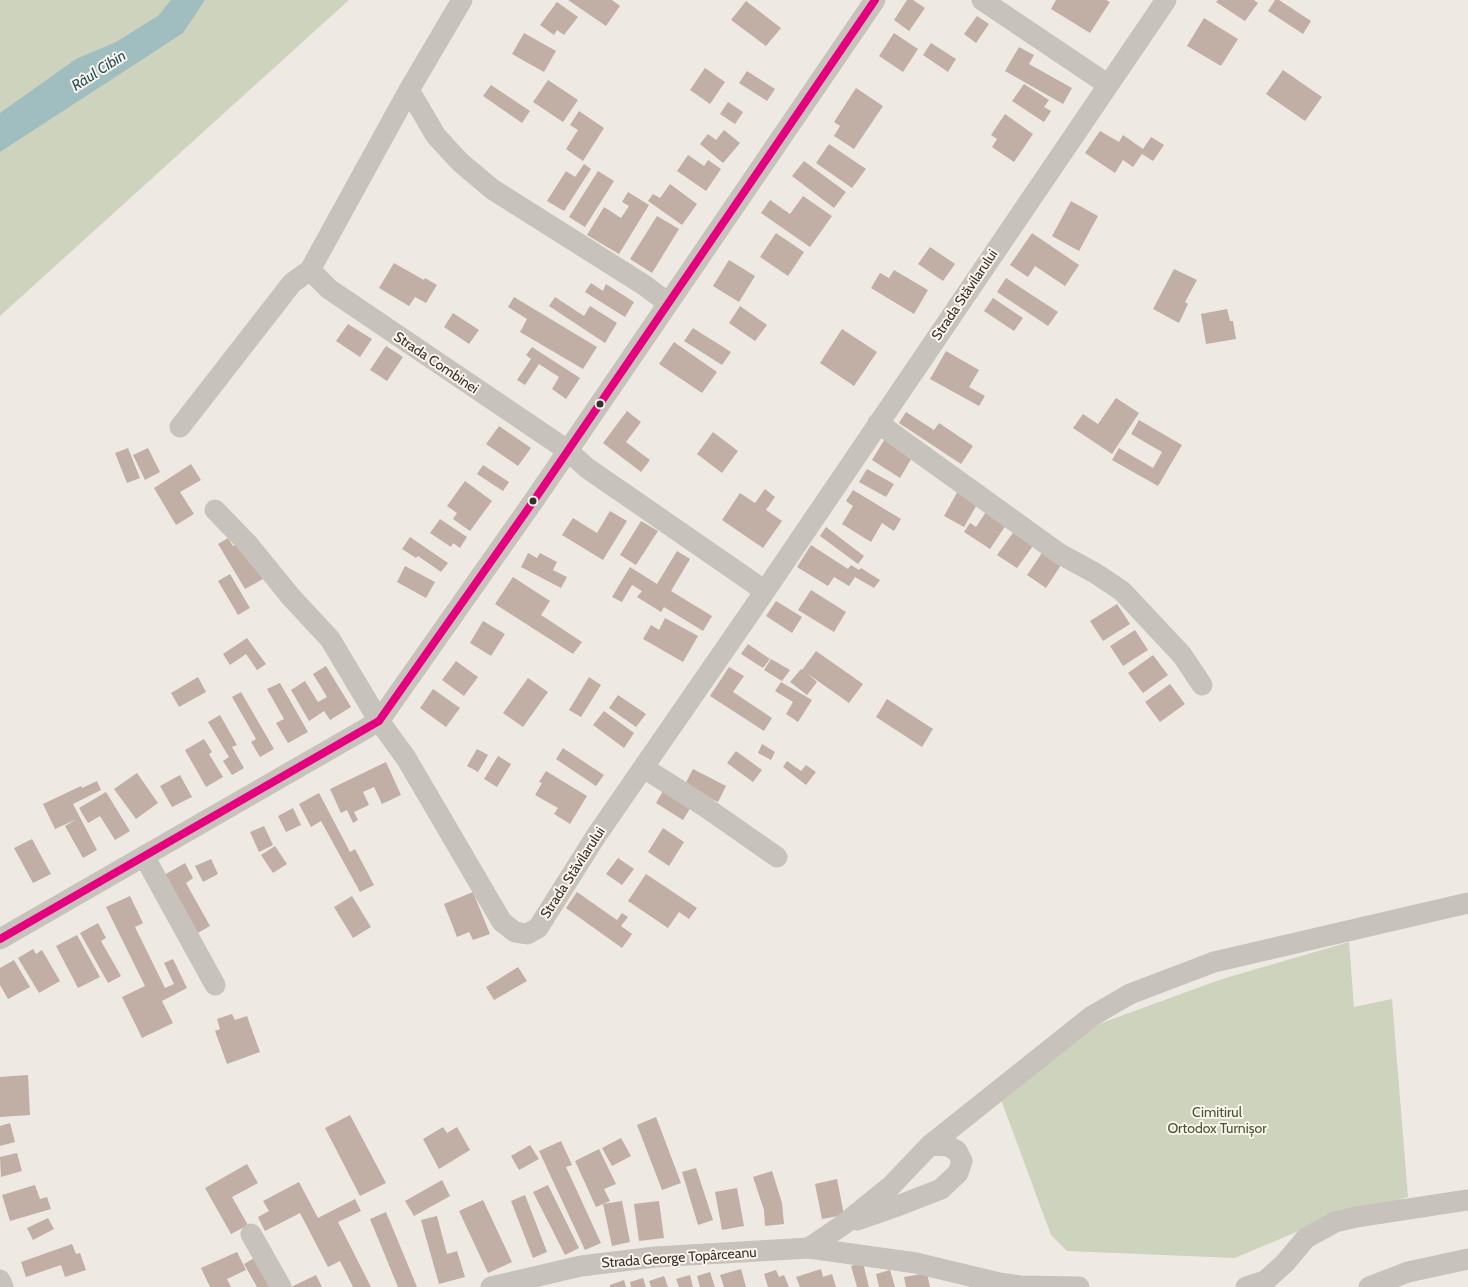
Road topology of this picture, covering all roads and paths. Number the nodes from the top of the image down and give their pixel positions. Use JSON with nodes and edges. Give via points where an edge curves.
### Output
{"nodes":[{"id":1,"x":462,"y":0,"type":"edge"},
{"id":2,"x":875,"y":0,"type":"edge"},
{"id":3,"x":982,"y":0,"type":"edge"},
{"id":4,"x":1166,"y":0,"type":"edge"},
{"id":5,"x":1107,"y":84,"type":"junction"},
{"id":6,"x":409,"y":90,"type":"junction"},
{"id":7,"x":310,"y":270,"type":"junction"},
{"id":8,"x":668,"y":303,"type":"junction"},
{"id":9,"x":878,"y":423,"type":"junction"},
{"id":10,"x":180,"y":427,"type":"dead end"},
{"id":11,"x":567,"y":450,"type":"junction"},
{"id":12,"x":215,"y":510,"type":"dead end"},
{"id":13,"x":765,"y":591,"type":"junction"},
{"id":14,"x":1202,"y":686,"type":"dead end"},
{"id":15,"x":379,"y":721,"type":"junction"},
{"id":16,"x":644,"y":768,"type":"junction"},
{"id":17,"x":144,"y":856,"type":"junction"},
{"id":18,"x":777,"y":857,"type":"dead end"},
{"id":19,"x":1468,"y":903,"type":"edge"},
{"id":20,"x":0,"y":939,"type":"edge"},
{"id":21,"x":215,"y":984,"type":"dead end"},
{"id":22,"x":930,"y":1145,"type":"junction"},
{"id":23,"x":1468,"y":1200,"type":"edge"},
{"id":24,"x":844,"y":1224,"type":"junction"},
{"id":25,"x":251,"y":1234,"type":"dead end"},
{"id":26,"x":809,"y":1248,"type":"junction"},
{"id":27,"x":1468,"y":1259,"type":"edge"},
{"id":28,"x":0,"y":1280,"type":"edge"},
{"id":29,"x":3,"y":1287,"type":"edge"},
{"id":30,"x":282,"y":1287,"type":"edge"},
{"id":31,"x":491,"y":1287,"type":"edge"},
{"id":32,"x":1079,"y":1287,"type":"edge"},
{"id":33,"x":1246,"y":1287,"type":"edge"},
{"id":34,"x":1369,"y":1287,"type":"edge"}],
"edges":[{"from":1,"to":6,"type":"street"},
{"from":2,"to":8,"type":"street"},
{"from":3,"to":5,"type":"street"},
{"from":4,"to":5,"type":"street","name":"Strada Stăvilarului"},
{"from":5,"to":9,"type":"street","name":"Strada Stăvilarului"},
{"from":6,"to":7,"type":"street"},
{"from":6,"to":8,"type":"street","via":[[436,136],[466,168]]},
{"from":7,"to":10,"type":"street","via":[[292,283]]},
{"from":7,"to":11,"type":"street","name":"Strada Combinei","via":[[329,289]]},
{"from":8,"to":11,"type":"street"},
{"from":9,"to":13,"type":"street","name":"Strada Stăvilarului"},
{"from":9,"to":14,"type":"street","via":[[1060,554],[1122,591],[1182,656]]},
{"from":11,"to":13,"type":"street","via":[[587,468]]},
{"from":11,"to":15,"type":"street"},
{"from":12,"to":15,"type":"street","name":"Strada Stăvilarului","via":[[330,640]]},
{"from":13,"to":16,"type":"street","name":"Strada Stăvilarului"},
{"from":15,"to":16,"type":"street","name":"Strada Stăvilarului","via":[[406,758],[502,922],[515,932],[527,934],[538,928]]},
{"from":15,"to":17,"type":"street"},
{"from":16,"to":18,"type":"street"},
{"from":17,"to":20,"type":"street"},
{"from":17,"to":21,"type":"street"},
{"from":19,"to":22,"type":"street","via":[[1214,962],[1130,994],[1092,1016]]},
{"from":22,"to":24,"type":"street","via":[[891,1186]]},
{"from":22,"to":24,"type":"street","via":[[948,1146],[957,1151],[962,1161],[958,1173],[941,1189]]},
{"from":23,"to":33,"type":"street","via":[[1335,1222],[1306,1238],[1265,1281]]},
{"from":24,"to":26,"type":"street"},
{"from":25,"to":30,"type":"street"},
{"from":26,"to":31,"type":"street","name":"Strada George Topârceanu","via":[[655,1257],[581,1266]]},
{"from":26,"to":32,"type":"street","name":"Strada George Topârceanu","via":[[916,1264],[998,1283]]},
{"from":27,"to":34,"type":"street","via":[[1408,1272]]},
{"from":28,"to":29,"type":"street"}]}
